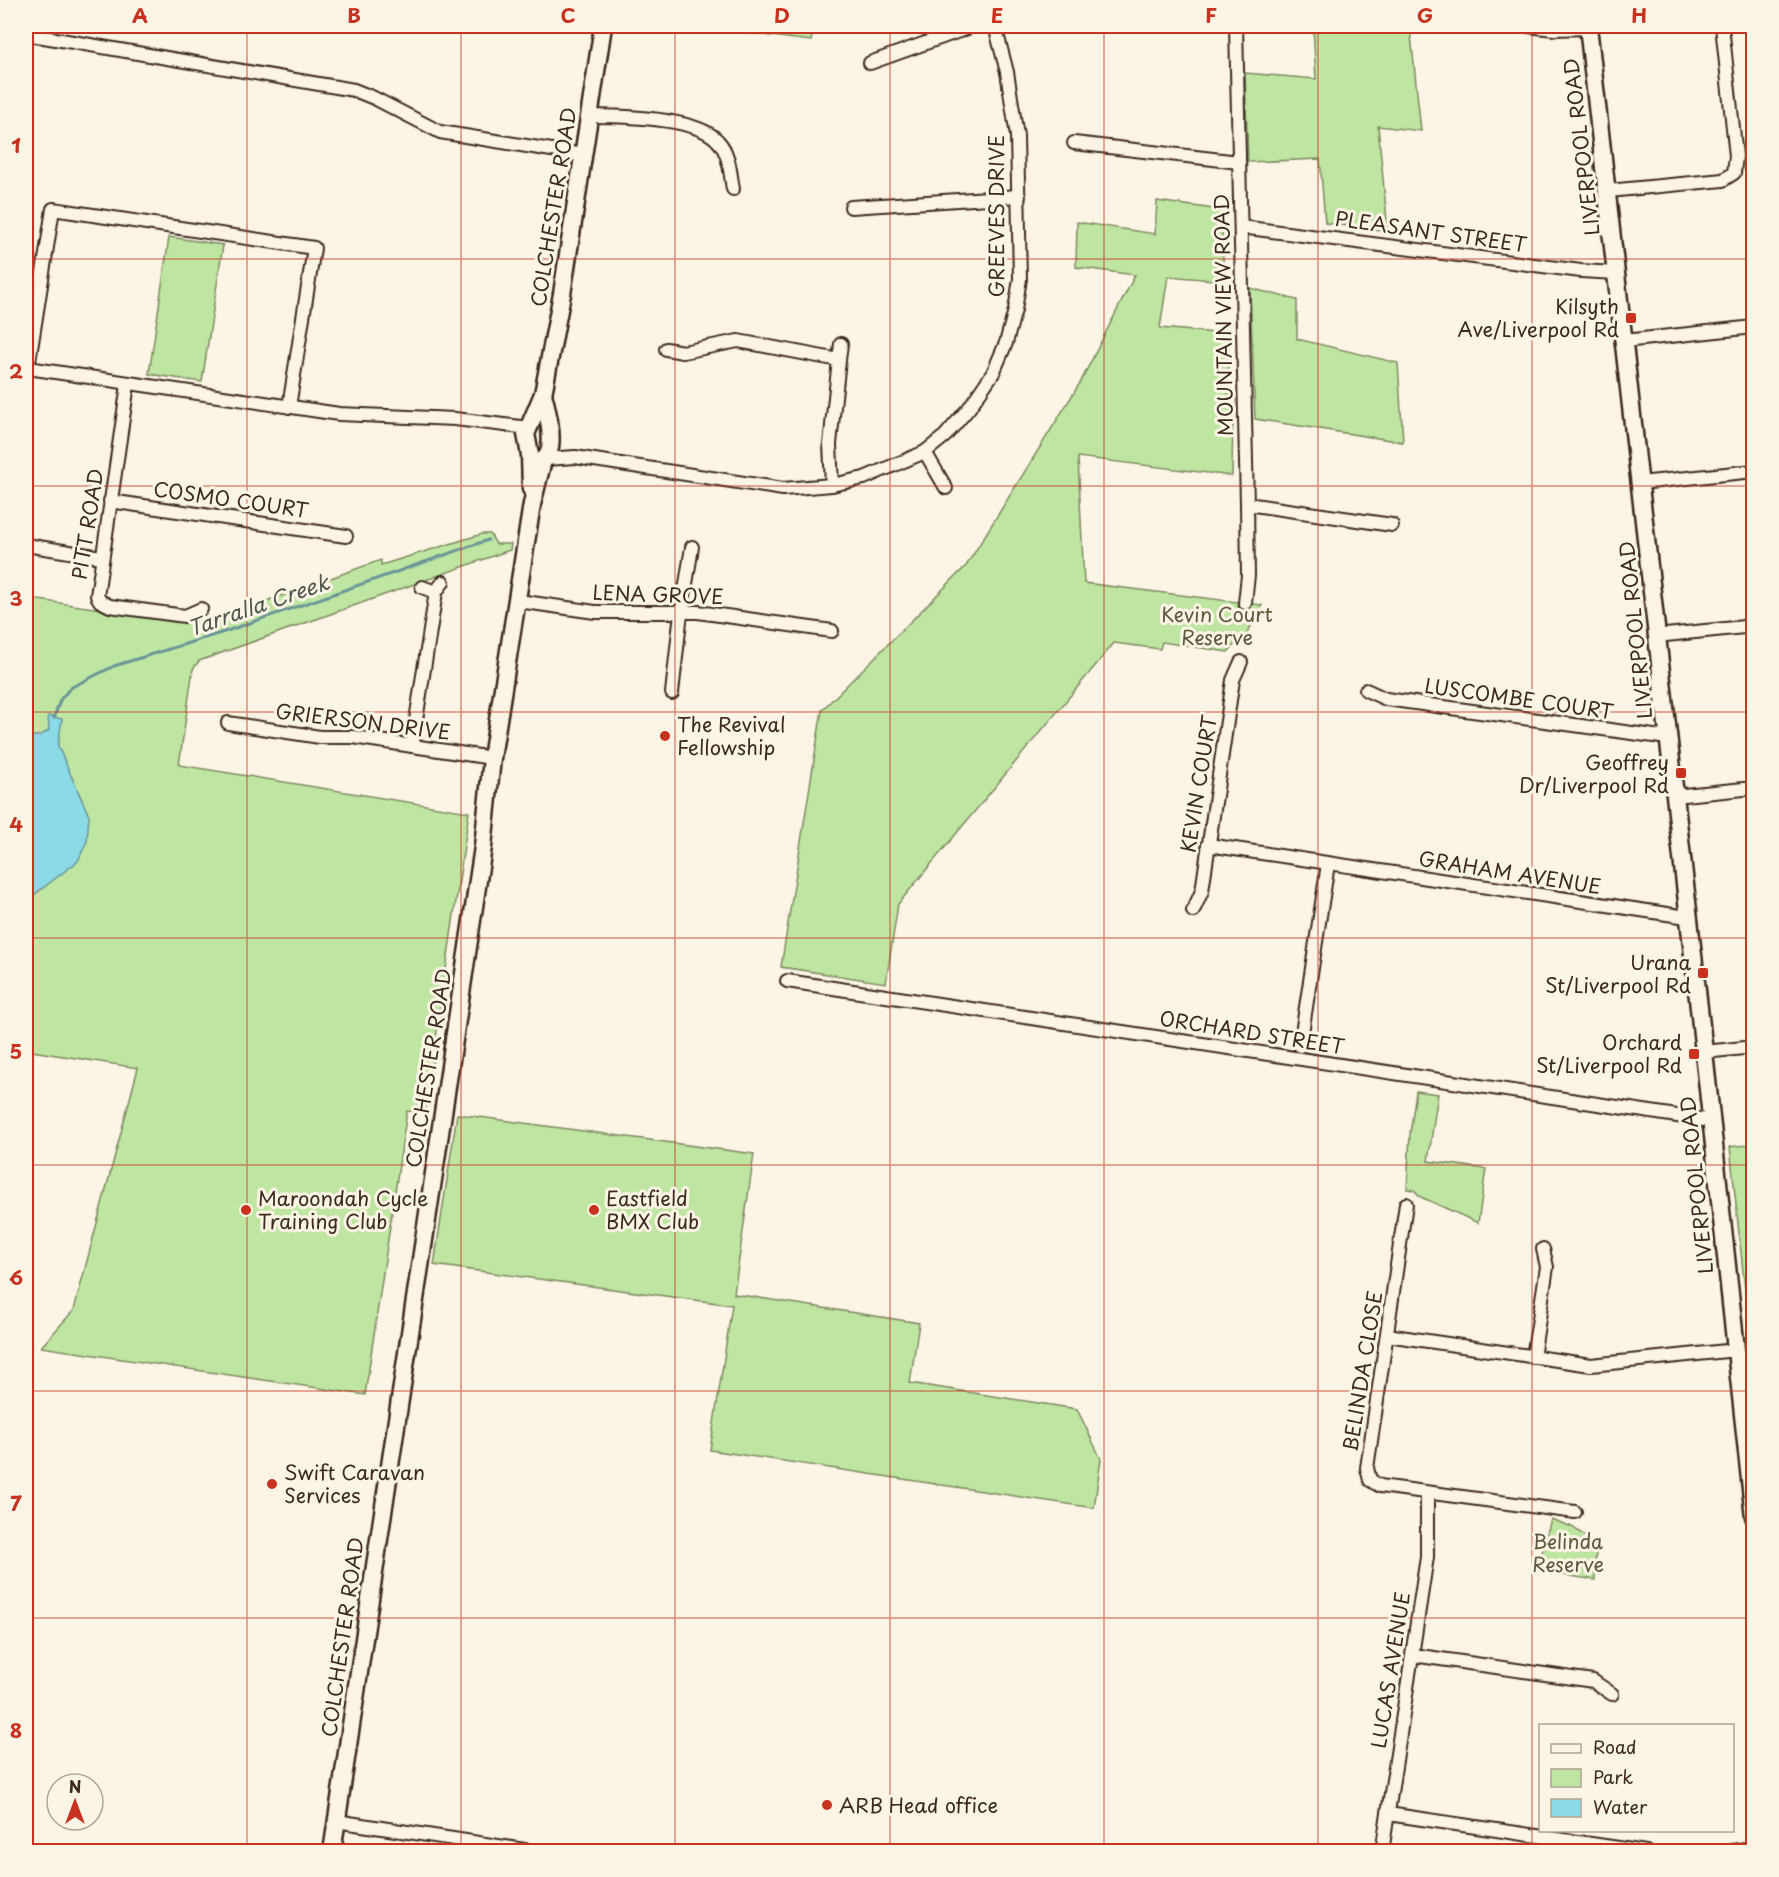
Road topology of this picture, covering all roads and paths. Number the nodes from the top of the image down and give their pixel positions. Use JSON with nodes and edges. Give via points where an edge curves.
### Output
{"nodes":[{"id":1,"x":603,"y":26,"type":"edge"},
{"id":2,"x":973,"y":26,"type":"edge"},
{"id":3,"x":995,"y":26,"type":"edge"},
{"id":4,"x":1236,"y":26,"type":"edge"},
{"id":5,"x":1528,"y":26,"type":"edge"},
{"id":6,"x":1722,"y":26,"type":"edge"},
{"id":7,"x":1588,"y":27,"type":"edge"},
{"id":8,"x":26,"y":34,"type":"edge"},
{"id":9,"x":870,"y":63,"type":"dead end"},
{"id":10,"x":589,"y":116,"type":"junction"},
{"id":11,"x":1074,"y":143,"type":"dead end"},
{"id":12,"x":583,"y":154,"type":"junction"},
{"id":13,"x":1239,"y":162,"type":"junction"},
{"id":14,"x":733,"y":189,"type":"dead end"},
{"id":15,"x":1608,"y":191,"type":"junction"},
{"id":16,"x":1018,"y":196,"type":"junction"},
{"id":17,"x":851,"y":207,"type":"dead end"},
{"id":18,"x":1241,"y":227,"type":"junction"},
{"id":19,"x":1616,"y":273,"type":"junction"},
{"id":20,"x":1754,"y":327,"type":"edge"},
{"id":21,"x":1624,"y":341,"type":"junction"},
{"id":22,"x":841,"y":344,"type":"dead end"},
{"id":23,"x":666,"y":349,"type":"dead end"},
{"id":24,"x":839,"y":360,"type":"junction"},
{"id":25,"x":128,"y":384,"type":"junction"},
{"id":26,"x":289,"y":407,"type":"junction"},
{"id":27,"x":538,"y":443,"type":"junction"},
{"id":28,"x":925,"y":452,"type":"junction"},
{"id":29,"x":1754,"y":471,"type":"edge"},
{"id":30,"x":1640,"y":483,"type":"junction"},
{"id":31,"x":832,"y":485,"type":"junction"},
{"id":32,"x":946,"y":488,"type":"dead end"},
{"id":33,"x":110,"y":501,"type":"junction"},
{"id":34,"x":1247,"y":504,"type":"junction"},
{"id":35,"x":1392,"y":525,"type":"dead end"},
{"id":36,"x":346,"y":536,"type":"dead end"},
{"id":37,"x":26,"y":545,"type":"edge"},
{"id":38,"x":692,"y":547,"type":"dead end"},
{"id":39,"x":101,"y":557,"type":"junction"},
{"id":40,"x":422,"y":587,"type":"dead end"},
{"id":41,"x":518,"y":602,"type":"junction"},
{"id":42,"x":1245,"y":603,"type":"dead end"},
{"id":43,"x":201,"y":609,"type":"dead end"},
{"id":44,"x":683,"y":611,"type":"junction"},
{"id":45,"x":1754,"y":626,"type":"edge"},
{"id":46,"x":832,"y":631,"type":"dead end"},
{"id":47,"x":1656,"y":636,"type":"junction"},
{"id":48,"x":1241,"y":662,"type":"dead end"},
{"id":49,"x":1366,"y":690,"type":"dead end"},
{"id":50,"x":672,"y":693,"type":"dead end"},
{"id":51,"x":228,"y":723,"type":"dead end"},
{"id":52,"x":1668,"y":738,"type":"junction"},
{"id":53,"x":412,"y":746,"type":"junction"},
{"id":54,"x":492,"y":758,"type":"junction"},
{"id":55,"x":1754,"y":788,"type":"edge"},
{"id":56,"x":1674,"y":796,"type":"junction"},
{"id":57,"x":1208,"y":845,"type":"junction"},
{"id":58,"x":1328,"y":864,"type":"junction"},
{"id":59,"x":1193,"y":911,"type":"dead end"},
{"id":60,"x":1687,"y":917,"type":"junction"},
{"id":61,"x":787,"y":981,"type":"dead end"},
{"id":62,"x":1300,"y":1046,"type":"dead end"},
{"id":63,"x":1754,"y":1047,"type":"edge"},
{"id":64,"x":1704,"y":1052,"type":"junction"},
{"id":65,"x":1710,"y":1121,"type":"junction"},
{"id":66,"x":1406,"y":1204,"type":"dead end"},
{"id":67,"x":1543,"y":1249,"type":"dead end"},
{"id":68,"x":1387,"y":1335,"type":"junction"},
{"id":69,"x":1736,"y":1350,"type":"junction"},
{"id":70,"x":1533,"y":1357,"type":"junction"},
{"id":71,"x":1427,"y":1493,"type":"junction"},
{"id":72,"x":1575,"y":1512,"type":"dead end"},
{"id":73,"x":1754,"y":1517,"type":"edge"},
{"id":74,"x":1413,"y":1655,"type":"junction"},
{"id":75,"x":1612,"y":1694,"type":"dead end"},
{"id":76,"x":1388,"y":1814,"type":"junction"},
{"id":77,"x":336,"y":1821,"type":"junction"},
{"id":78,"x":1754,"y":1848,"type":"edge"},
{"id":79,"x":332,"y":1851,"type":"edge"},
{"id":80,"x":537,"y":1851,"type":"edge"},
{"id":81,"x":1382,"y":1851,"type":"edge"},
{"id":82,"x":1646,"y":1851,"type":"edge"},
{"id":83,"x":1722,"y":1851,"type":"edge"}],
"edges":[{"from":1,"to":10,"type":"main road","name":"COLCHESTER ROAD"},
{"from":2,"to":9,"type":"street"},
{"from":3,"to":16,"type":"street","name":"GREEVES DRIVE","via":[[1017,136]]},
{"from":4,"to":13,"type":"street","name":"MOUNTAIN VIEW ROAD"},
{"from":5,"to":7,"type":"street"},
{"from":6,"to":15,"type":"street","via":[[1736,156],[1734,173],[1723,180]]},
{"from":7,"to":15,"type":"main road","name":"LIVERPOOL ROAD"},
{"from":8,"to":12,"type":"street","via":[[354,90],[440,132]]},
{"from":10,"to":12,"type":"main road","name":"COLCHESTER ROAD"},
{"from":10,"to":14,"type":"street","via":[[633,117],[705,131],[724,150]]},
{"from":11,"to":13,"type":"street"},
{"from":12,"to":27,"type":"main road","name":"COLCHESTER ROAD","via":[[543,394],[548,418]]},
{"from":13,"to":18,"type":"street","name":"MOUNTAIN VIEW ROAD"},
{"from":15,"to":19,"type":"main road","name":"LIVERPOOL ROAD"},
{"from":16,"to":17,"type":"street"},
{"from":16,"to":28,"type":"street","name":"GREEVES DRIVE","via":[[1020,279],[1006,343],[993,373],[969,408]]},
{"from":18,"to":19,"type":"street","name":"PLEASANT STREET"},
{"from":18,"to":34,"type":"street","name":"MOUNTAIN VIEW ROAD"},
{"from":19,"to":21,"type":"main road","name":"LIVERPOOL ROAD"},
{"from":20,"to":21,"type":"street"},
{"from":21,"to":30,"type":"main road","name":"LIVERPOOL ROAD"},
{"from":22,"to":24,"type":"street"},
{"from":23,"to":24,"type":"street","via":[[683,352],[738,341]]},
{"from":24,"to":31,"type":"street","via":[[830,444]]},
{"from":25,"to":26,"type":"street"},
{"from":25,"to":26,"type":"street","via":[[28,368],[53,209],[314,248]]},
{"from":25,"to":33,"type":"street","name":"PITT ROAD"},
{"from":26,"to":27,"type":"street","name":"GREEVES DRIVE","via":[[504,426]]},
{"from":27,"to":31,"type":"street","name":"GREEVES DRIVE","via":[[575,457],[783,489]]},
{"from":27,"to":41,"type":"main road","name":"COLCHESTER ROAD"},
{"from":28,"to":31,"type":"street","name":"GREEVES DRIVE","via":[[864,478]]},
{"from":28,"to":32,"type":"street"},
{"from":29,"to":30,"type":"street"},
{"from":30,"to":47,"type":"main road","name":"LIVERPOOL ROAD"},
{"from":33,"to":36,"type":"street","name":"COSMO COURT"},
{"from":33,"to":39,"type":"street","name":"PITT ROAD"},
{"from":34,"to":35,"type":"street"},
{"from":34,"to":42,"type":"street","name":"MOUNTAIN VIEW ROAD"},
{"from":37,"to":39,"type":"street"},
{"from":38,"to":44,"type":"street"},
{"from":39,"to":43,"type":"street","name":"PITT ROAD","via":[[96,591],[104,604],[184,616]]},
{"from":40,"to":53,"type":"street","via":[[439,587]]},
{"from":41,"to":44,"type":"street","name":"LENA GROVE","via":[[595,612]]},
{"from":41,"to":54,"type":"main road","name":"COLCHESTER ROAD"},
{"from":44,"to":46,"type":"street","name":"LENA GROVE"},
{"from":44,"to":50,"type":"street"},
{"from":45,"to":47,"type":"street"},
{"from":47,"to":52,"type":"main road","name":"LIVERPOOL ROAD"},
{"from":48,"to":57,"type":"street","name":"KEVIN COURT","via":[[1233,680]]},
{"from":49,"to":52,"type":"street","name":"LUSCOMBE COURT","via":[[1386,699]]},
{"from":51,"to":53,"type":"street","name":"GRIERSON DRIVE"},
{"from":52,"to":56,"type":"main road","name":"LIVERPOOL ROAD"},
{"from":53,"to":54,"type":"street","name":"GRIERSON DRIVE"},
{"from":54,"to":77,"type":"main road","name":"COLCHESTER ROAD","via":[[483,847]]},
{"from":55,"to":56,"type":"street"},
{"from":56,"to":60,"type":"main road","name":"LIVERPOOL ROAD"},
{"from":57,"to":58,"type":"street","name":"GRAHAM AVENUE"},
{"from":57,"to":59,"type":"street","name":"KEVIN COURT","via":[[1202,891]]},
{"from":58,"to":60,"type":"street","name":"GRAHAM AVENUE"},
{"from":58,"to":62,"type":"street"},
{"from":60,"to":64,"type":"main road","name":"LIVERPOOL ROAD"},
{"from":61,"to":65,"type":"street","name":"ORCHARD STREET"},
{"from":63,"to":64,"type":"street"},
{"from":64,"to":65,"type":"main road","name":"LIVERPOOL ROAD"},
{"from":65,"to":69,"type":"main road","name":"LIVERPOOL ROAD"},
{"from":66,"to":68,"type":"street","name":"BELINDA CLOSE"},
{"from":67,"to":70,"type":"street","via":[[1546,1267]]},
{"from":68,"to":70,"type":"street"},
{"from":68,"to":71,"type":"street","name":"BELINDA CLOSE","via":[[1367,1474],[1380,1486]]},
{"from":69,"to":70,"type":"street","via":[[1596,1365]]},
{"from":69,"to":73,"type":"main road","name":"LIVERPOOL ROAD"},
{"from":71,"to":72,"type":"street","name":"BELINDA CLOSE"},
{"from":71,"to":74,"type":"street","name":"LUCAS AVENUE","via":[[1427,1557]]},
{"from":74,"to":75,"type":"street","via":[[1593,1681]]},
{"from":74,"to":76,"type":"street","name":"LUCAS AVENUE"},
{"from":76,"to":81,"type":"street","name":"LUCAS AVENUE"},
{"from":76,"to":82,"type":"street"},
{"from":77,"to":79,"type":"main road","name":"COLCHESTER ROAD"},
{"from":77,"to":80,"type":"street"},
{"from":78,"to":83,"type":"street"}]}
